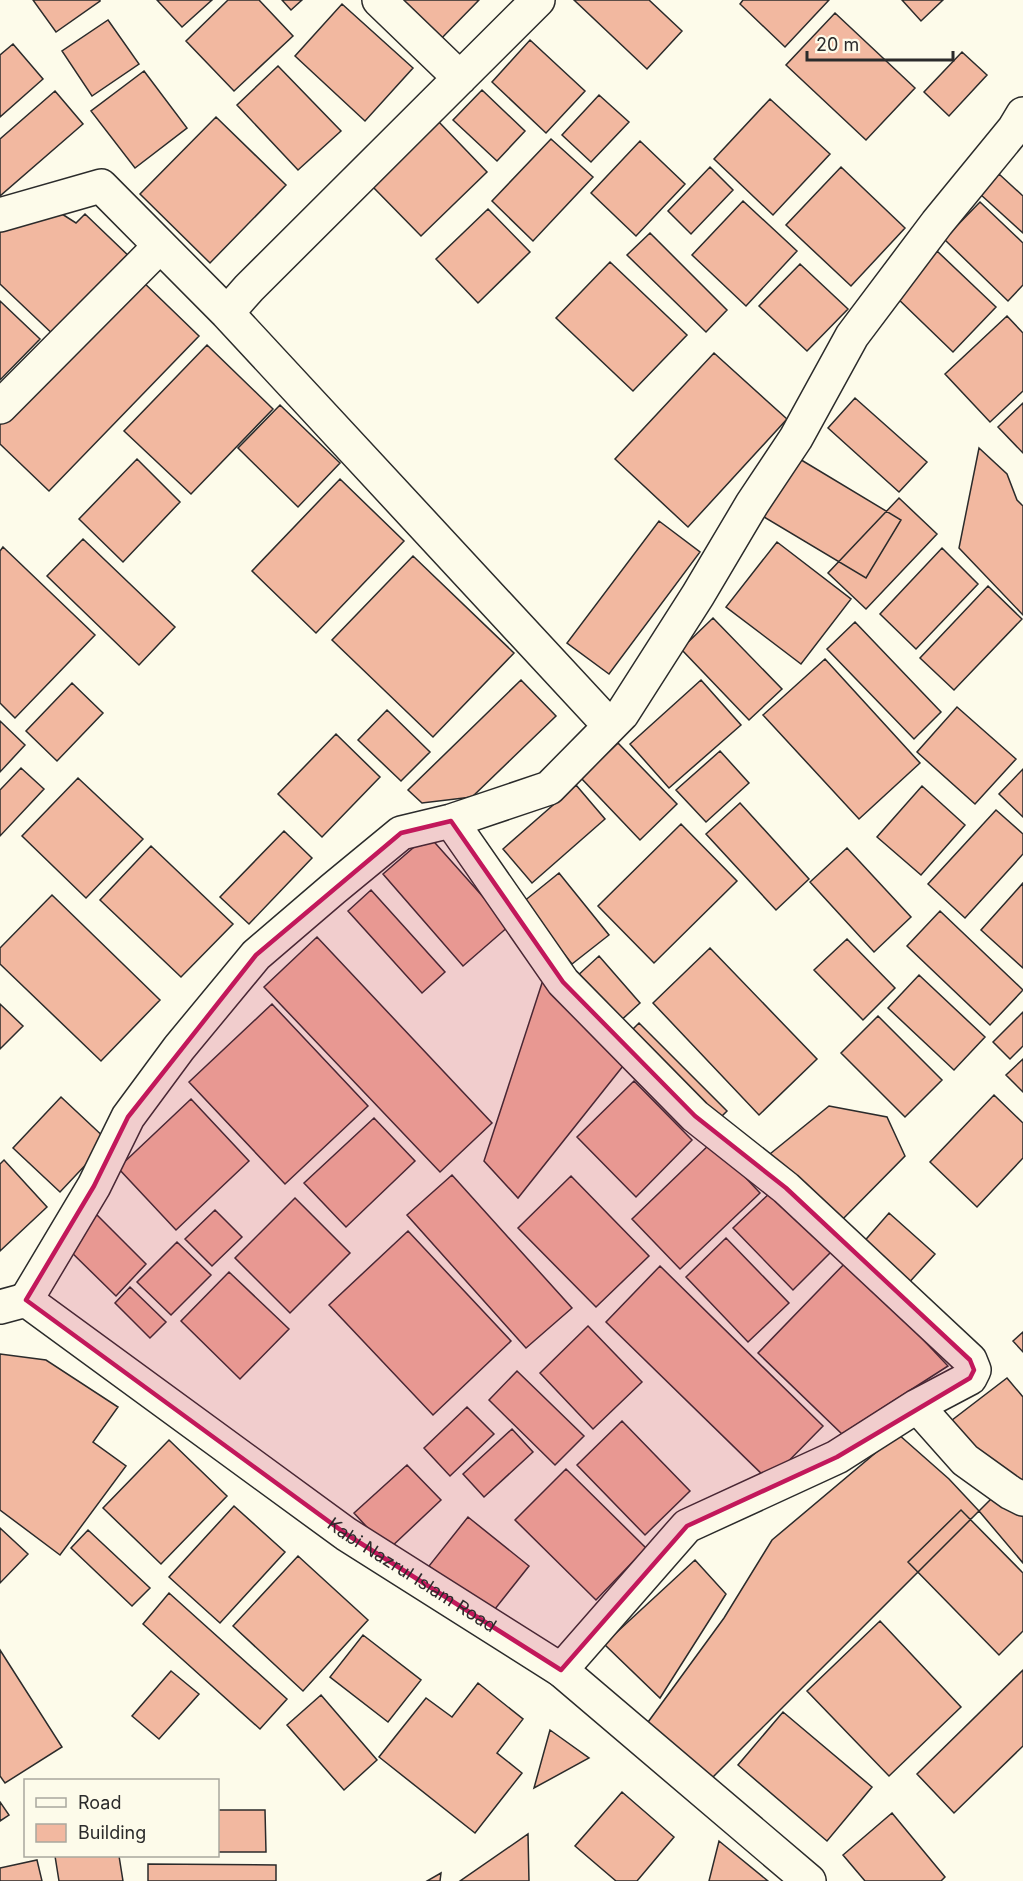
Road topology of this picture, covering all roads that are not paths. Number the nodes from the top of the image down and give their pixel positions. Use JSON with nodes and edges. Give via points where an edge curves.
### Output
{"nodes":[{"id":1,"x":379,"y":0,"type":"edge"},
{"id":2,"x":538,"y":0,"type":"edge"},
{"id":3,"x":460,"y":78,"type":"junction"},
{"id":4,"x":1023,"y":114,"type":"edge"},
{"id":5,"x":0,"y":215,"type":"edge"},
{"id":6,"x":160,"y":246,"type":"junction"},
{"id":7,"x":227,"y":313,"type":"junction"},
{"id":8,"x":0,"y":407,"type":"edge"},
{"id":9,"x":610,"y":726,"type":"junction"},
{"id":10,"x":451,"y":821,"type":"junction"},
{"id":11,"x":13,"y":1303,"type":"edge"},
{"id":12,"x":917,"y":1406,"type":"junction"},
{"id":13,"x":1023,"y":1499,"type":"edge"},
{"id":14,"x":561,"y":1670,"type":"junction"},
{"id":15,"x":809,"y":1881,"type":"edge"}],
"edges":[{"from":1,"to":3,"type":"street"},
{"from":2,"to":3,"type":"street"},
{"from":3,"to":7,"type":"street"},
{"from":4,"to":9,"type":"street","via":[[852,336],[795,438],[698,595],[622,714]]},
{"from":5,"to":6,"type":"street","via":[[101,186]]},
{"from":6,"to":7,"type":"street"},
{"from":6,"to":8,"type":"street"},
{"from":7,"to":9,"type":"street"},
{"from":9,"to":10,"type":"street","via":[[549,788]]},
{"from":10,"to":11,"type":"street","via":[[401,833],[256,955],[128,1117],[94,1186]]},
{"from":10,"to":12,"type":"street","via":[[563,982],[695,1116],[786,1188],[970,1360],[974,1370],[970,1378]]},
{"from":11,"to":14,"type":"street","name":"Kabi Nazrul Islam Road","via":[[346,1534]]},
{"from":12,"to":13,"type":"street","via":[[965,1460]]},
{"from":12,"to":14,"type":"street","via":[[837,1457],[687,1526]]},
{"from":14,"to":15,"type":"street","name":"Kabi Nazrul Islam Road"}]}
